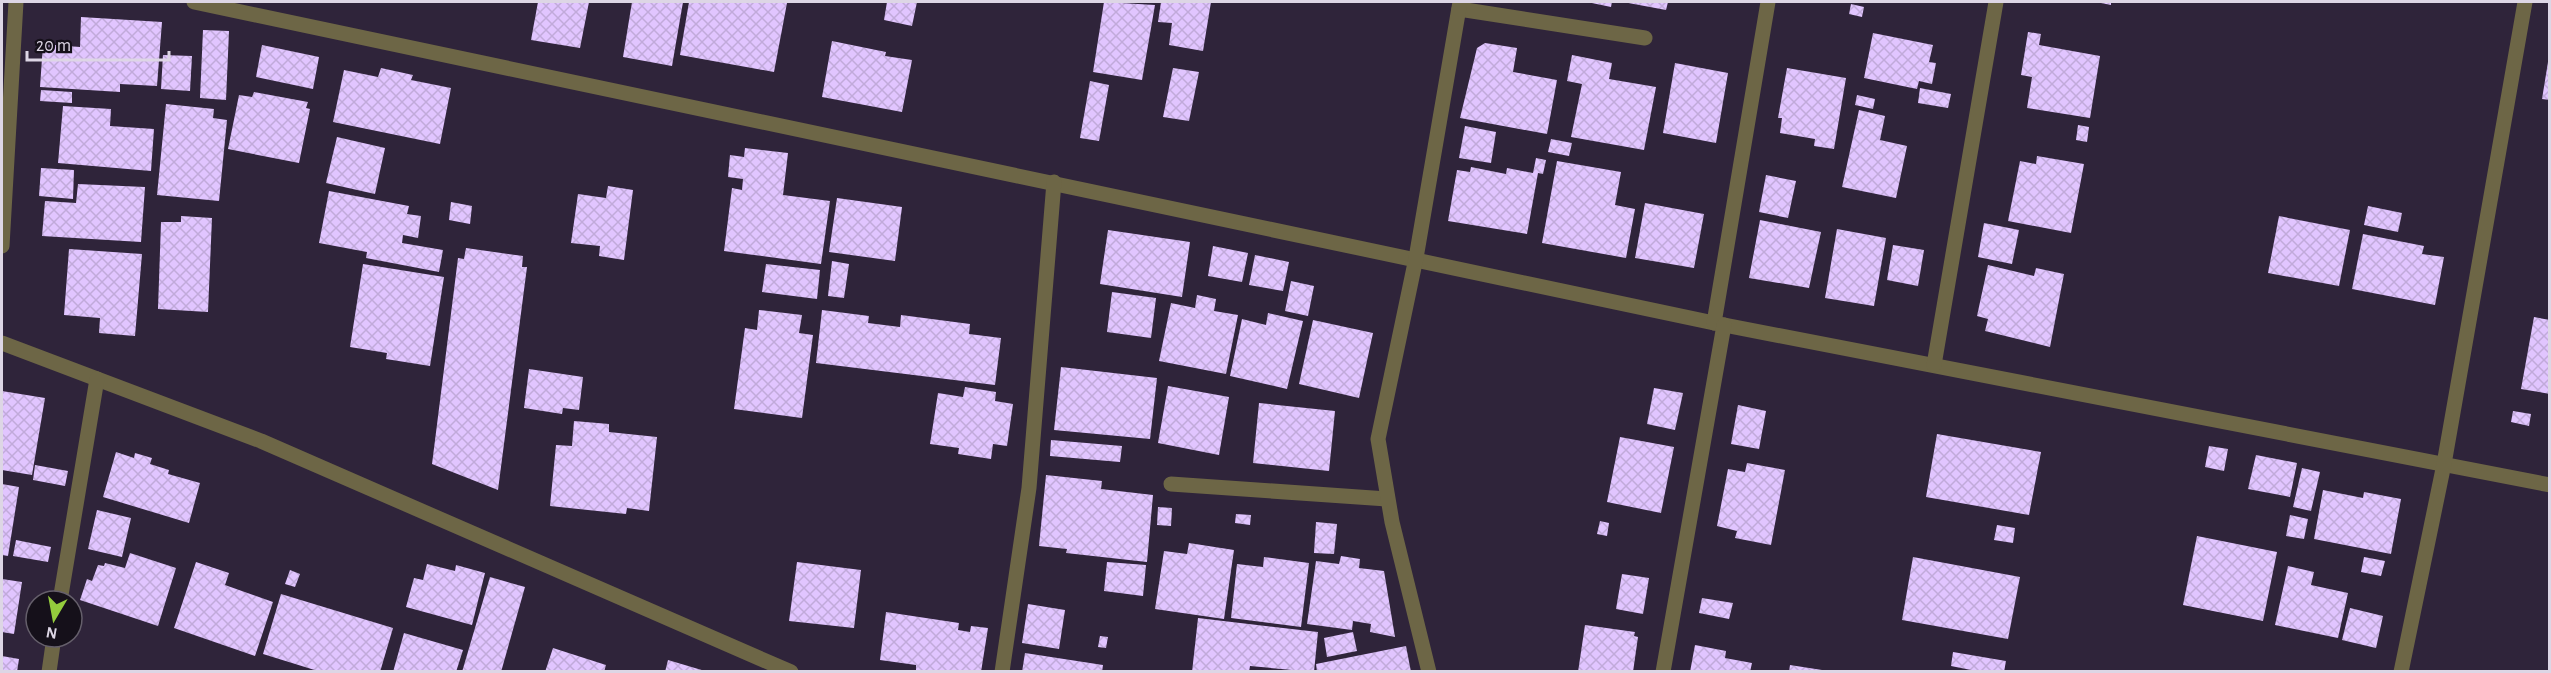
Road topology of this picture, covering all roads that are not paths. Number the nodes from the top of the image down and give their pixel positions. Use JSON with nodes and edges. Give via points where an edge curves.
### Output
{"nodes":[{"id":1,"x":16,"y":2,"type":"edge"},
{"id":2,"x":194,"y":2,"type":"edge"},
{"id":3,"x":1768,"y":2,"type":"edge"},
{"id":4,"x":1996,"y":2,"type":"edge"},
{"id":5,"x":2525,"y":2,"type":"edge"},
{"id":6,"x":1459,"y":5,"type":"edge"},
{"id":7,"x":1645,"y":38,"type":"dead end"},
{"id":8,"x":1054,"y":182,"type":"junction"},
{"id":9,"x":2,"y":246,"type":"edge"},
{"id":10,"x":1416,"y":258,"type":"junction"},
{"id":11,"x":1719,"y":324,"type":"junction"},
{"id":12,"x":2,"y":343,"type":"edge"},
{"id":13,"x":1934,"y":365,"type":"junction"},
{"id":14,"x":97,"y":379,"type":"junction"},
{"id":15,"x":2444,"y":464,"type":"junction"},
{"id":16,"x":1171,"y":484,"type":"dead end"},
{"id":17,"x":2550,"y":485,"type":"edge"},
{"id":18,"x":1388,"y":499,"type":"junction"},
{"id":19,"x":62,"y":589,"type":"edge"},
{"id":20,"x":52,"y":649,"type":"edge"},
{"id":21,"x":759,"y":665,"type":"edge"},
{"id":22,"x":49,"y":672,"type":"edge"},
{"id":23,"x":791,"y":672,"type":"edge"},
{"id":24,"x":1002,"y":672,"type":"edge"},
{"id":25,"x":1429,"y":672,"type":"edge"},
{"id":26,"x":1663,"y":672,"type":"edge"},
{"id":27,"x":2401,"y":672,"type":"edge"}],
"edges":[{"from":1,"to":9,"type":"street"},
{"from":2,"to":8,"type":"street"},
{"from":3,"to":11,"type":"street"},
{"from":4,"to":13,"type":"street"},
{"from":5,"to":15,"type":"street"},
{"from":6,"to":7,"type":"street"},
{"from":6,"to":10,"type":"street"},
{"from":8,"to":10,"type":"street"},
{"from":8,"to":24,"type":"street","via":[[1029,488]]},
{"from":10,"to":11,"type":"street"},
{"from":10,"to":18,"type":"street","via":[[1378,439]]},
{"from":11,"to":13,"type":"street"},
{"from":11,"to":26,"type":"street"},
{"from":12,"to":14,"type":"street"},
{"from":13,"to":15,"type":"street"},
{"from":14,"to":19,"type":"street"},
{"from":14,"to":21,"type":"street","via":[[261,441]]},
{"from":15,"to":17,"type":"street"},
{"from":15,"to":27,"type":"street"},
{"from":16,"to":18,"type":"street"},
{"from":18,"to":25,"type":"street"},
{"from":20,"to":22,"type":"street"},
{"from":21,"to":23,"type":"street"}]}
